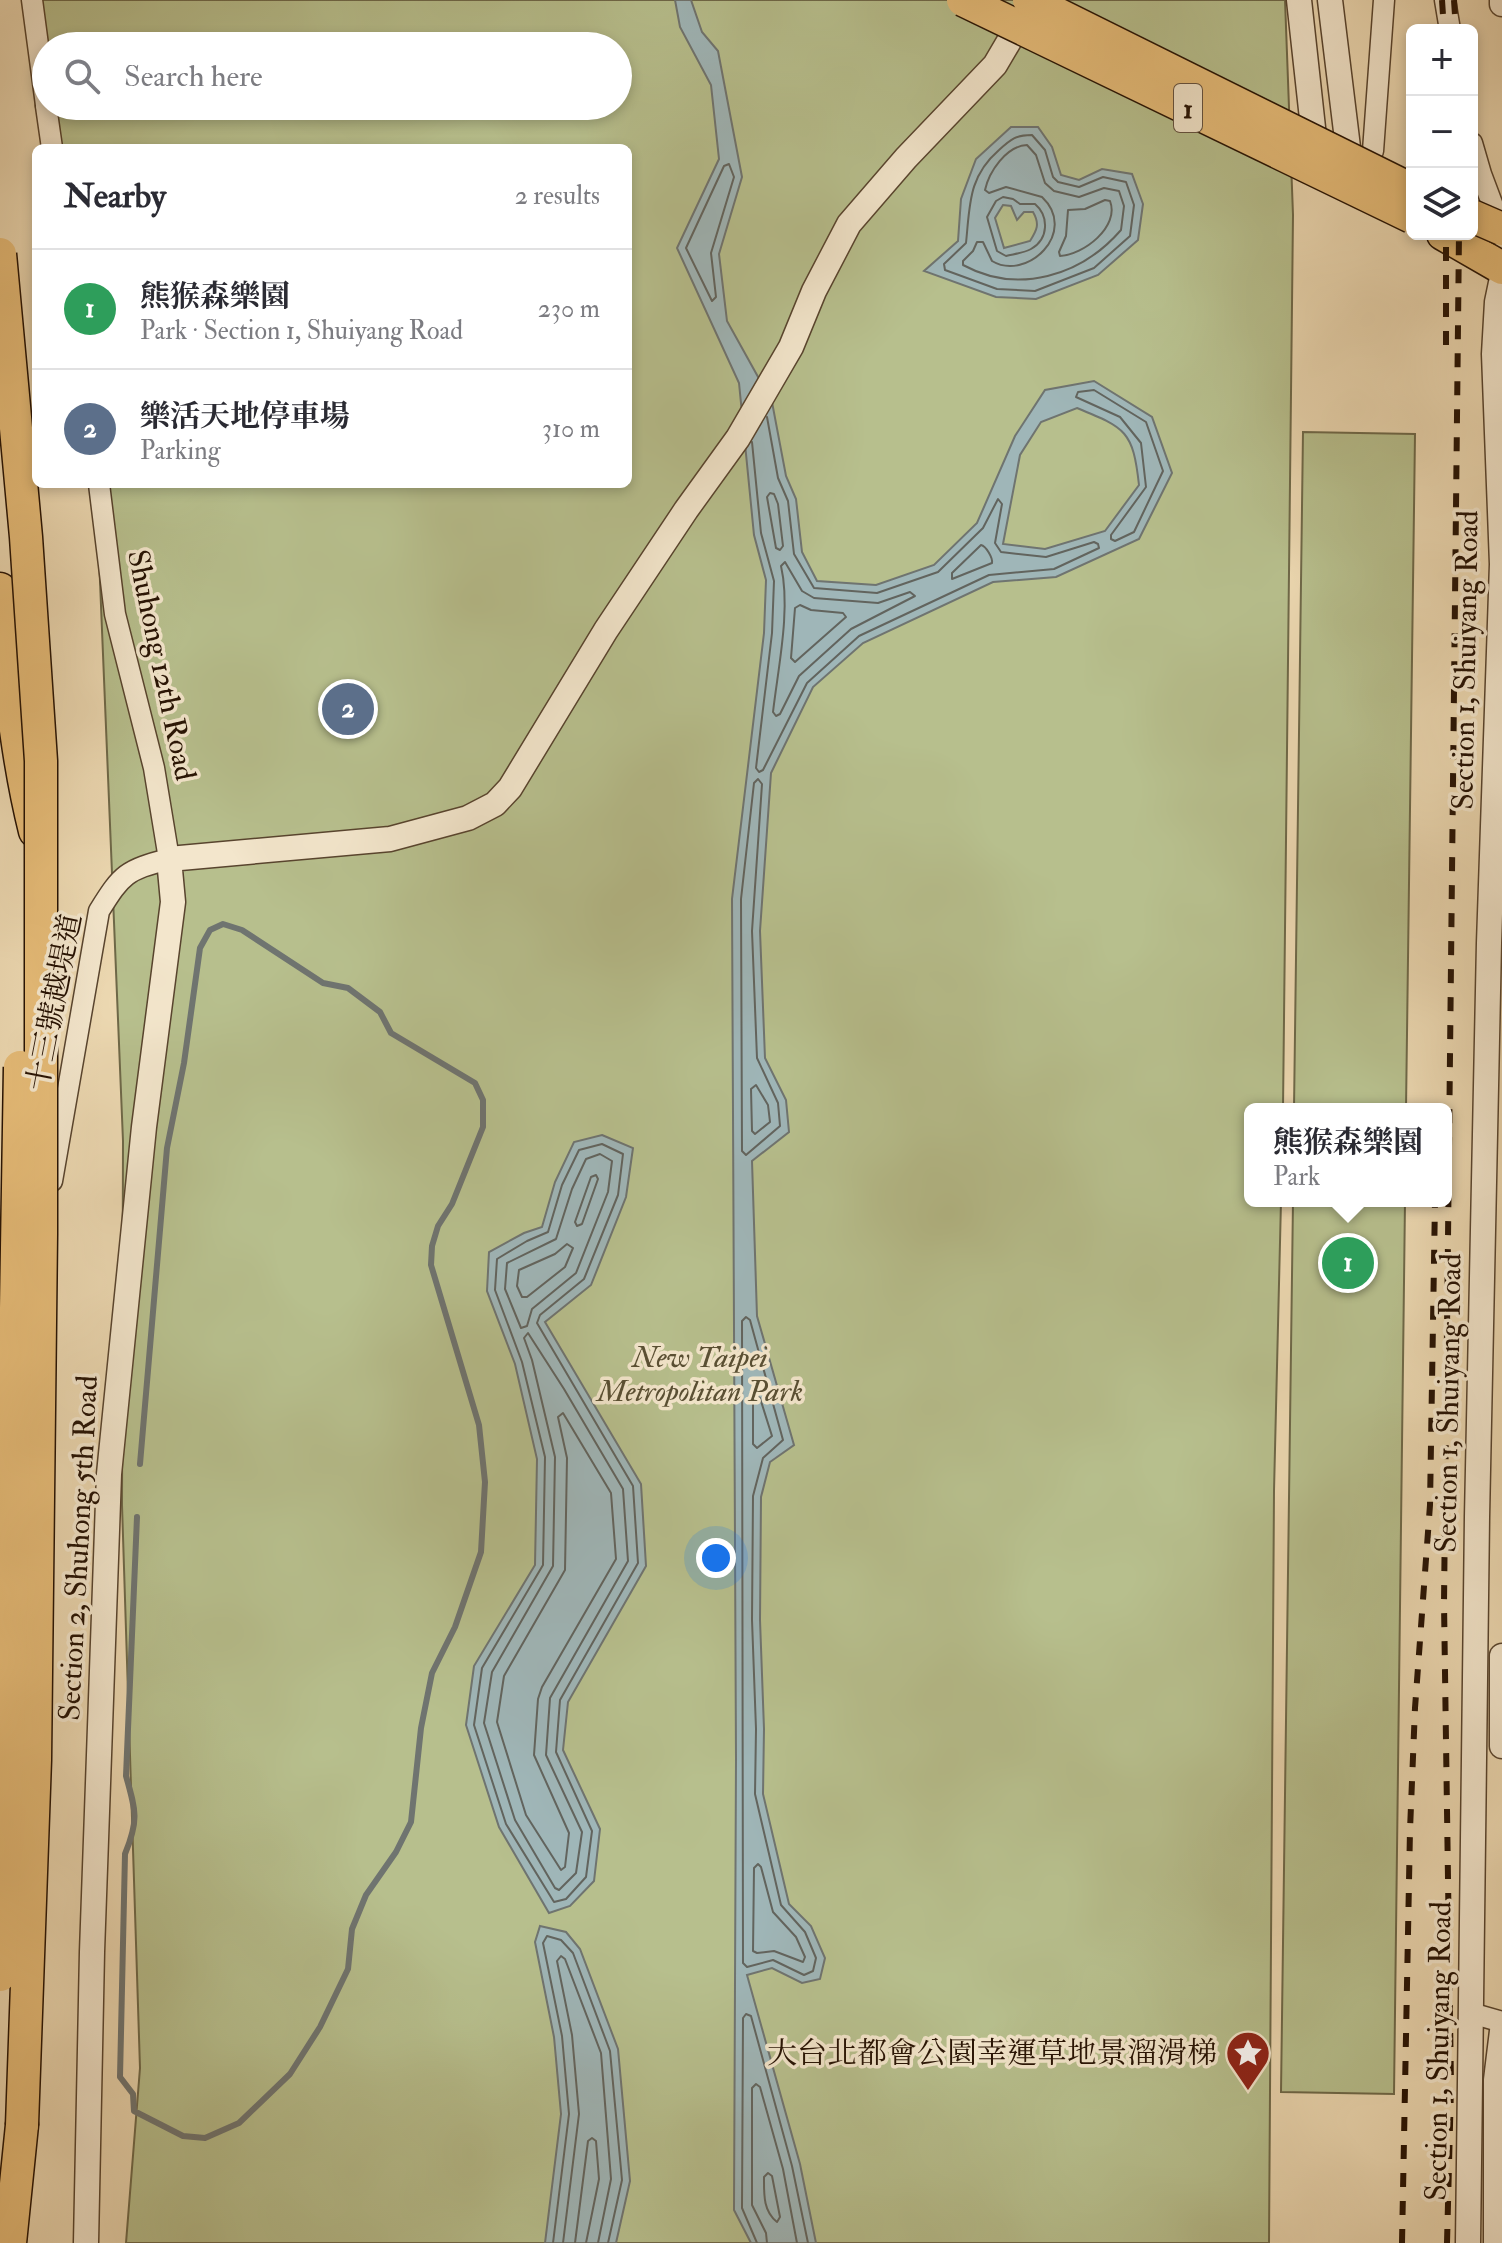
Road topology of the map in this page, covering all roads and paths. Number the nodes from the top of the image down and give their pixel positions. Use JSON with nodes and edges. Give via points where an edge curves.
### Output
{"nodes":[{"id":1,"x":32,"y":0,"type":"edge"},
{"id":2,"x":963,"y":0,"type":"edge"},
{"id":3,"x":1029,"y":0,"type":"edge"},
{"id":4,"x":1035,"y":0,"type":"edge"},
{"id":5,"x":1299,"y":0,"type":"edge"},
{"id":6,"x":1330,"y":0,"type":"edge"},
{"id":7,"x":1384,"y":0,"type":"edge"},
{"id":8,"x":1445,"y":0,"type":"edge"},
{"id":9,"x":1449,"y":24,"type":"edge"},
{"id":10,"x":36,"y":32,"type":"edge"},
{"id":11,"x":48,"y":120,"type":"edge"},
{"id":12,"x":51,"y":144,"type":"edge"},
{"id":13,"x":1478,"y":164,"type":"edge"},
{"id":14,"x":1351,"y":176,"type":"junction"},
{"id":15,"x":1406,"y":187,"type":"edge"},
{"id":16,"x":1406,"y":214,"type":"edge"},
{"id":17,"x":1478,"y":221,"type":"edge"},
{"id":18,"x":1478,"y":222,"type":"edge"},
{"id":19,"x":1502,"y":229,"type":"edge"},
{"id":20,"x":1502,"y":236,"type":"edge"},
{"id":21,"x":1455,"y":240,"type":"edge"},
{"id":22,"x":1458,"y":240,"type":"edge"},
{"id":23,"x":0,"y":254,"type":"edge"},
{"id":24,"x":1502,"y":261,"type":"edge"},
{"id":25,"x":1502,"y":268,"type":"edge"},
{"id":26,"x":1502,"y":278,"type":"edge"},
{"id":27,"x":0,"y":475,"type":"edge"},
{"id":28,"x":99,"y":488,"type":"edge"},
{"id":29,"x":0,"y":589,"type":"edge"},
{"id":30,"x":40,"y":852,"type":"junction"},
{"id":31,"x":169,"y":859,"type":"junction"},
{"id":32,"x":1496,"y":943,"type":"edge"},
{"id":33,"x":1493,"y":1224,"type":"edge"},
{"id":34,"x":0,"y":1477,"type":"edge"},
{"id":35,"x":1502,"y":1656,"type":"edge"},
{"id":36,"x":1502,"y":1667,"type":"edge"},
{"id":37,"x":1502,"y":1746,"type":"edge"},
{"id":38,"x":0,"y":1975,"type":"edge"},
{"id":39,"x":1471,"y":2013,"type":"junction"},
{"id":40,"x":1502,"y":2022,"type":"edge"},
{"id":41,"x":1502,"y":2031,"type":"edge"},
{"id":42,"x":10,"y":2243,"type":"edge"},
{"id":43,"x":86,"y":2243,"type":"edge"},
{"id":44,"x":1468,"y":2243,"type":"edge"},
{"id":45,"x":1496,"y":2243,"type":"edge"}],
"edges":[{"from":1,"to":10,"type":"street"},
{"from":2,"to":16,"type":"highway","number":"1","bridge":true},
{"from":3,"to":15,"type":"highway","number":"1","bridge":true},
{"from":4,"to":31,"type":"street","via":[[995,65],[849,224],[791,347],[738,438],[495,804],[468,818],[390,839]]},
{"from":5,"to":14,"type":"street","via":[[1317,164]]},
{"from":6,"to":14,"type":"street"},
{"from":7,"to":14,"type":"street","via":[[1373,151]]},
{"from":8,"to":9,"type":"street"},
{"from":11,"to":12,"type":"street"},
{"from":13,"to":19,"type":"street"},
{"from":17,"to":19,"type":"highway","bridge":true},
{"from":18,"to":20,"type":"highway","bridge":true},
{"from":21,"to":25,"type":"highway"},
{"from":22,"to":24,"type":"highway"},
{"from":23,"to":30,"type":"highway","bridge":true,"via":[[41,761]]},
{"from":26,"to":32,"type":"street","name":"Section 1, Shuiyang Road","via":[[1494,354],[1502,564]]},
{"from":27,"to":38,"type":"highway","bridge":true,"via":[[18,717],[23,982]]},
{"from":28,"to":31,"type":"street","name":"Shuhong 12th Road","via":[[115,614],[154,768]]},
{"from":29,"to":30,"type":"highway","bridge":true,"via":[[9,688]]},
{"from":30,"to":42,"type":"highway","bridge":true,"via":[[33,1866],[22,2125]]},
{"from":31,"to":34,"type":"street","name":"十三號越堤道","via":[[134,868],[116,883],[99,911]]},
{"from":31,"to":43,"type":"street","name":"Section 2, Shuhong 5th Road","via":[[173,902],[109,1474]]},
{"from":32,"to":33,"type":"street","name":"Section 1, Shuiyang Road"},
{"from":33,"to":39,"type":"street","name":"Section 1, Shuiyang Road","via":[[1474,1662]]},
{"from":35,"to":36,"type":"street"},
{"from":36,"to":37,"type":"street"},
{"from":39,"to":40,"type":"street"},
{"from":39,"to":44,"type":"street","name":"Section 1, Shuiyang Road"},
{"from":41,"to":45,"type":"street","name":"Section 1, Shuiyang Road","via":[[1496,2080]]}]}
